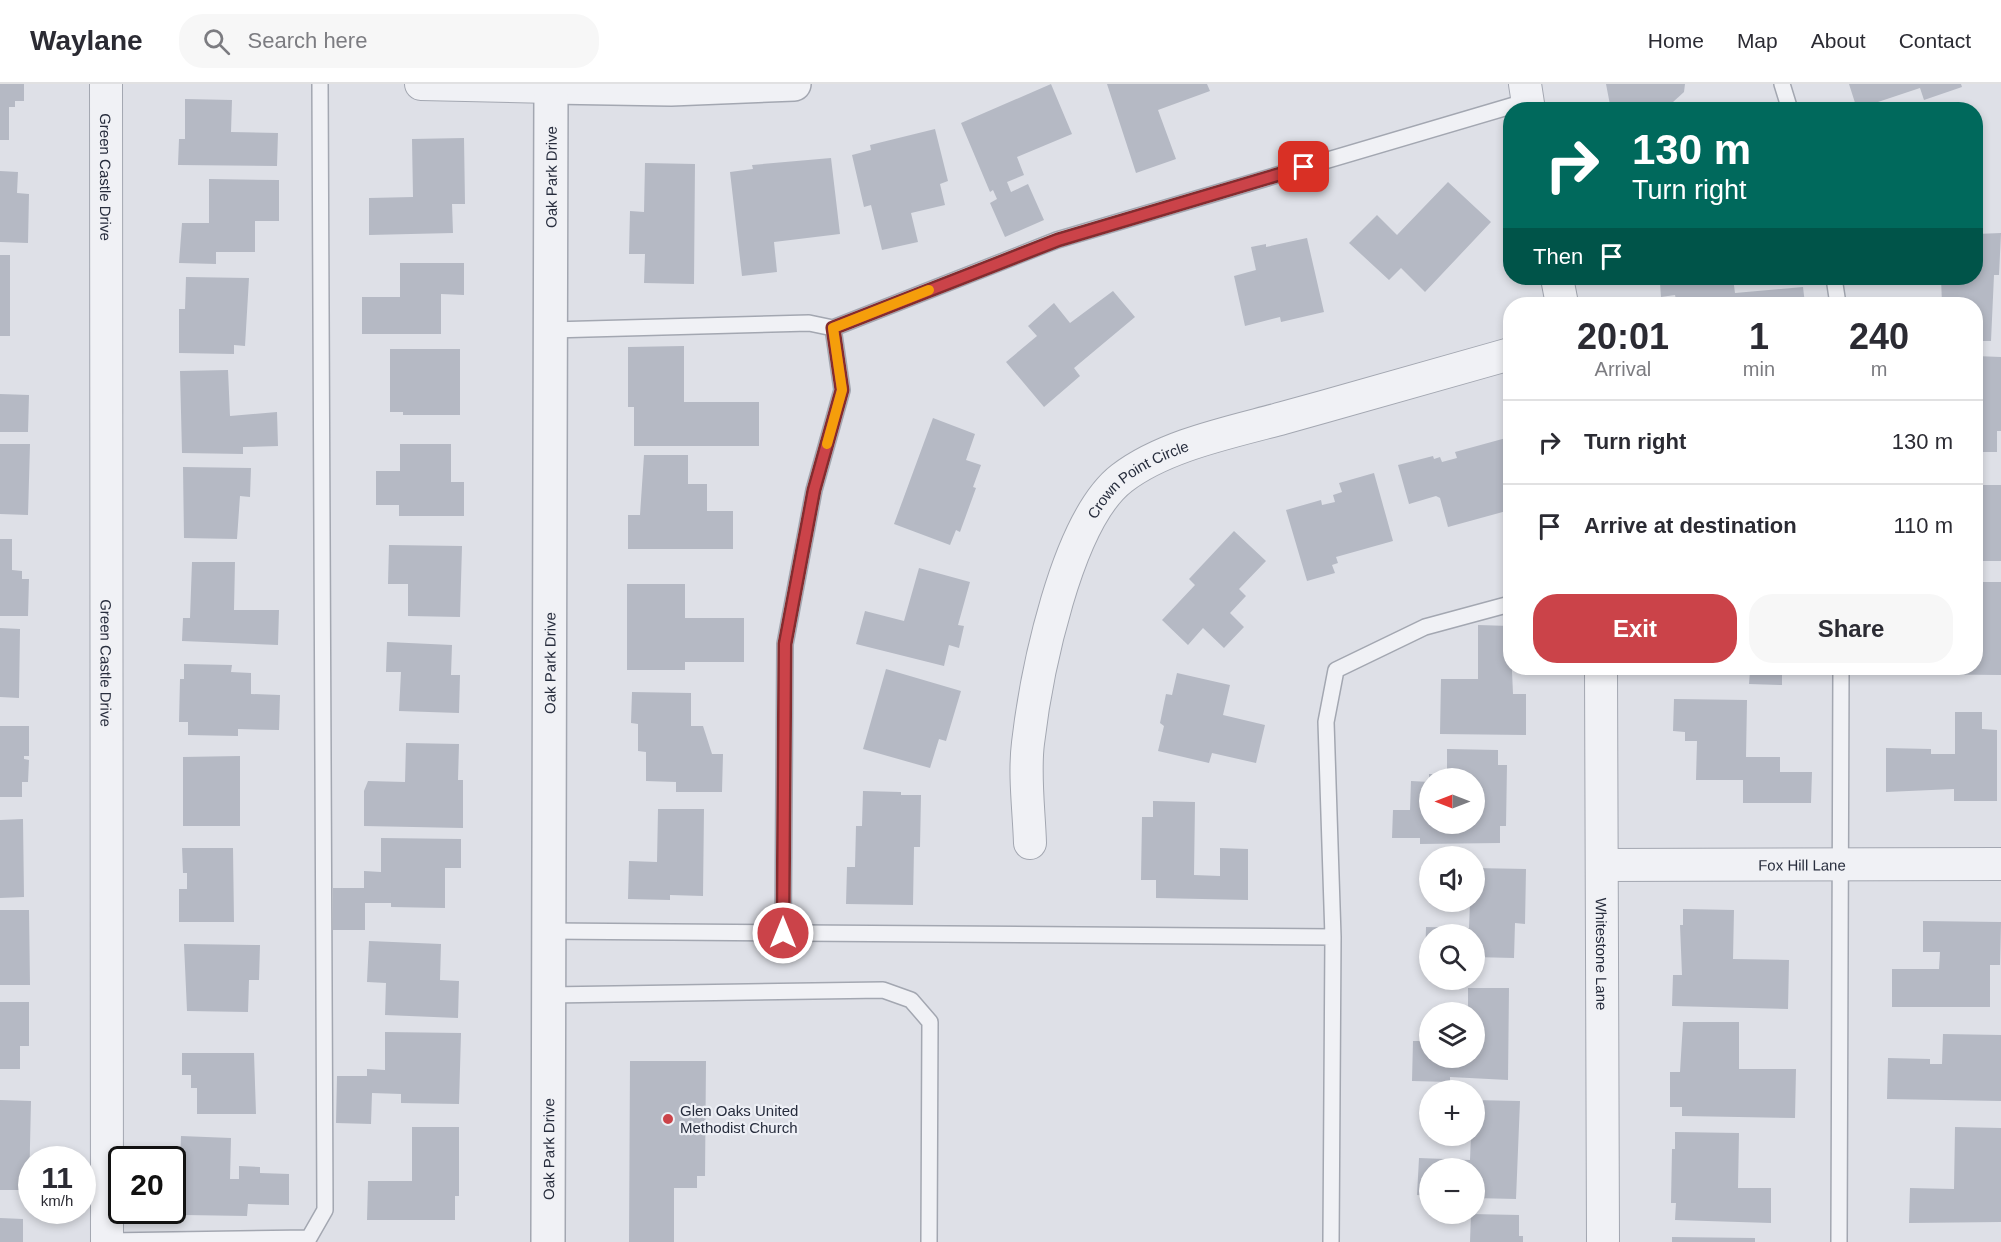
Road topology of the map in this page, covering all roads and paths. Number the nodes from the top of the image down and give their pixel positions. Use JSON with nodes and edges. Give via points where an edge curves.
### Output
{"nodes":[{"id":1,"x":106,"y":84,"type":"edge"},
{"id":2,"x":320,"y":84,"type":"edge"},
{"id":3,"x":421,"y":84,"type":"edge"},
{"id":4,"x":794,"y":84,"type":"edge"},
{"id":5,"x":1782,"y":84,"type":"edge"},
{"id":6,"x":552,"y":85,"type":"edge"},
{"id":7,"x":1788,"y":102,"type":"edge"},
{"id":8,"x":1503,"y":105,"type":"edge"},
{"id":9,"x":833,"y":328,"type":"junction"},
{"id":10,"x":551,"y":330,"type":"junction"},
{"id":11,"x":1503,"y":356,"type":"edge"},
{"id":12,"x":1503,"y":606,"type":"edge"},
{"id":13,"x":1601,"y":675,"type":"edge"},
{"id":14,"x":1841,"y":675,"type":"edge"},
{"id":15,"x":1030,"y":843,"type":"dead end"},
{"id":16,"x":2001,"y":864,"type":"edge"},
{"id":17,"x":1604,"y":865,"type":"junction"},
{"id":18,"x":1841,"y":865,"type":"junction"},
{"id":19,"x":549,"y":931,"type":"junction"},
{"id":20,"x":783,"y":933,"type":"junction"},
{"id":21,"x":1333,"y":937,"type":"junction"},
{"id":22,"x":549,"y":995,"type":"junction"},
{"id":23,"x":107,"y":1241,"type":"edge"},
{"id":24,"x":548,"y":1242,"type":"edge"},
{"id":25,"x":929,"y":1242,"type":"edge"},
{"id":26,"x":1331,"y":1242,"type":"edge"},
{"id":27,"x":1603,"y":1242,"type":"edge"},
{"id":28,"x":1839,"y":1242,"type":"edge"}],
"edges":[{"from":1,"to":23,"type":"street","name":"Green Castle Drive"},
{"from":2,"to":23,"type":"lane","via":[[325,1210],[309,1238]]},
{"from":3,"to":6,"type":"street"},
{"from":4,"to":6,"type":"street","via":[[671,89]]},
{"from":5,"to":7,"type":"lane"},
{"from":6,"to":10,"type":"street","name":"Oak Park Drive"},
{"from":8,"to":9,"type":"lane","via":[[1058,240]]},
{"from":9,"to":10,"type":"lane","via":[[809,323]]},
{"from":9,"to":20,"type":"lane","via":[[842,390],[814,490],[785,644]]},
{"from":10,"to":19,"type":"street","name":"Oak Park Drive"},
{"from":11,"to":15,"type":"street","name":"Crown Point Circle","via":[[1195,443],[1121,479],[1105,496],[1085,529],[1051,618],[1028,745]]},
{"from":12,"to":21,"type":"lane","via":[[1425,627],[1336,670],[1326,723]]},
{"from":13,"to":17,"type":"street","name":"Whitestone Lane"},
{"from":14,"to":18,"type":"lane"},
{"from":16,"to":18,"type":"street","name":"Fox Hill Lane"},
{"from":17,"to":18,"type":"street","name":"Fox Hill Lane"},
{"from":17,"to":27,"type":"street","name":"Whitestone Lane"},
{"from":18,"to":28,"type":"lane"},
{"from":19,"to":20,"type":"lane"},
{"from":19,"to":22,"type":"street","name":"Oak Park Drive"},
{"from":20,"to":21,"type":"lane"},
{"from":21,"to":26,"type":"lane"},
{"from":22,"to":24,"type":"street","name":"Oak Park Drive"},
{"from":22,"to":25,"type":"lane","via":[[883,990],[912,1000],[930,1023]]}]}
